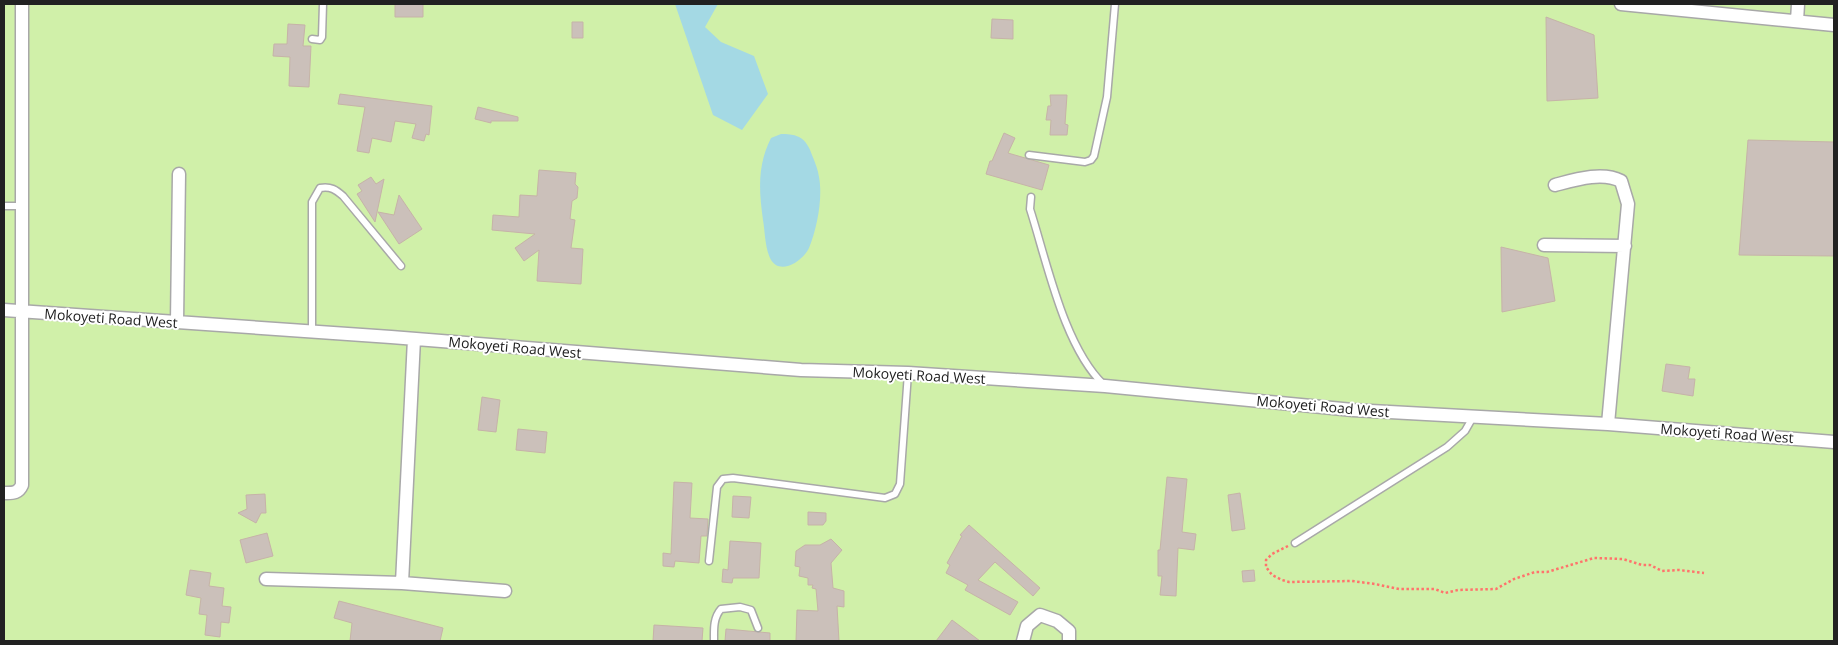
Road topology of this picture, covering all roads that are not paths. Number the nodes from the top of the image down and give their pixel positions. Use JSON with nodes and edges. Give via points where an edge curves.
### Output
{"nodes":[{"id":1,"x":22,"y":4,"type":"edge"},
{"id":2,"x":323,"y":4,"type":"edge"},
{"id":3,"x":1115,"y":4,"type":"edge"},
{"id":4,"x":1622,"y":4,"type":"edge"},
{"id":5,"x":1798,"y":4,"type":"edge"},
{"id":6,"x":1797,"y":21,"type":"junction"},
{"id":7,"x":1834,"y":25,"type":"edge"},
{"id":8,"x":312,"y":39,"type":"dead end"},
{"id":9,"x":1029,"y":155,"type":"dead end"},
{"id":10,"x":179,"y":174,"type":"dead end"},
{"id":11,"x":1555,"y":185,"type":"dead end"},
{"id":12,"x":1031,"y":196,"type":"dead end"},
{"id":13,"x":4,"y":206,"type":"edge"},
{"id":14,"x":21,"y":206,"type":"junction"},
{"id":15,"x":1544,"y":245,"type":"dead end"},
{"id":16,"x":1625,"y":246,"type":"junction"},
{"id":17,"x":400,"y":266,"type":"dead end"},
{"id":18,"x":4,"y":310,"type":"edge"},
{"id":19,"x":21,"y":312,"type":"junction"},
{"id":20,"x":177,"y":322,"type":"junction"},
{"id":21,"x":312,"y":332,"type":"junction"},
{"id":22,"x":414,"y":339,"type":"junction"},
{"id":23,"x":908,"y":373,"type":"junction"},
{"id":24,"x":1105,"y":386,"type":"junction"},
{"id":25,"x":1474,"y":417,"type":"junction"},
{"id":26,"x":1608,"y":424,"type":"junction"},
{"id":27,"x":1834,"y":442,"type":"edge"},
{"id":28,"x":4,"y":493,"type":"edge"},
{"id":29,"x":1295,"y":543,"type":"road end"},
{"id":30,"x":709,"y":561,"type":"dead end"},
{"id":31,"x":266,"y":579,"type":"dead end"},
{"id":32,"x":402,"y":583,"type":"junction"},
{"id":33,"x":505,"y":592,"type":"dead end"},
{"id":34,"x":758,"y":628,"type":"dead end"},
{"id":35,"x":714,"y":641,"type":"edge"},
{"id":36,"x":1024,"y":641,"type":"edge"},
{"id":37,"x":1069,"y":641,"type":"edge"}],
"edges":[{"from":1,"to":14,"type":"street"},
{"from":2,"to":8,"type":"lane","via":[[322,37],[320,40]]},
{"from":3,"to":9,"type":"lane","via":[[1107,97],[1094,156],[1085,162]]},
{"from":4,"to":6,"type":"street"},
{"from":5,"to":6,"type":"street"},
{"from":6,"to":7,"type":"street"},
{"from":10,"to":20,"type":"street"},
{"from":11,"to":16,"type":"street","via":[[1594,178],[1621,182],[1628,204]]},
{"from":12,"to":24,"type":"lane","via":[[1030,209],[1064,316],[1078,349]]},
{"from":13,"to":14,"type":"lane"},
{"from":14,"to":19,"type":"street"},
{"from":15,"to":16,"type":"street"},
{"from":16,"to":26,"type":"street"},
{"from":17,"to":21,"type":"lane","via":[[343,196],[334,188],[320,188],[312,202]]},
{"from":18,"to":19,"type":"street","name":"Mokoyeti Road West"},
{"from":19,"to":20,"type":"street","name":"Mokoyeti Road West"},
{"from":19,"to":28,"type":"street","via":[[22,485],[15,493]]},
{"from":20,"to":21,"type":"street","name":"Mokoyeti Road West"},
{"from":21,"to":22,"type":"street","name":"Mokoyeti Road West"},
{"from":22,"to":23,"type":"street","name":"Mokoyeti Road West","via":[[801,370]]},
{"from":22,"to":32,"type":"street"},
{"from":23,"to":24,"type":"street","name":"Mokoyeti Road West"},
{"from":23,"to":30,"type":"lane","via":[[900,484],[896,494],[885,498],[723,479],[717,487]]},
{"from":24,"to":25,"type":"street","name":"Mokoyeti Road West","via":[[1353,410]]},
{"from":25,"to":26,"type":"street","name":"Mokoyeti Road West"},
{"from":25,"to":29,"type":"lane","via":[[1466,431],[1447,447]]},
{"from":26,"to":27,"type":"street","name":"Mokoyeti Road West"},
{"from":31,"to":32,"type":"street"},
{"from":32,"to":33,"type":"street"},
{"from":34,"to":35,"type":"lane","via":[[751,610],[740,607],[721,609],[714,626]]},
{"from":36,"to":37,"type":"street","via":[[1027,626],[1040,615],[1057,621],[1070,631]]}]}
